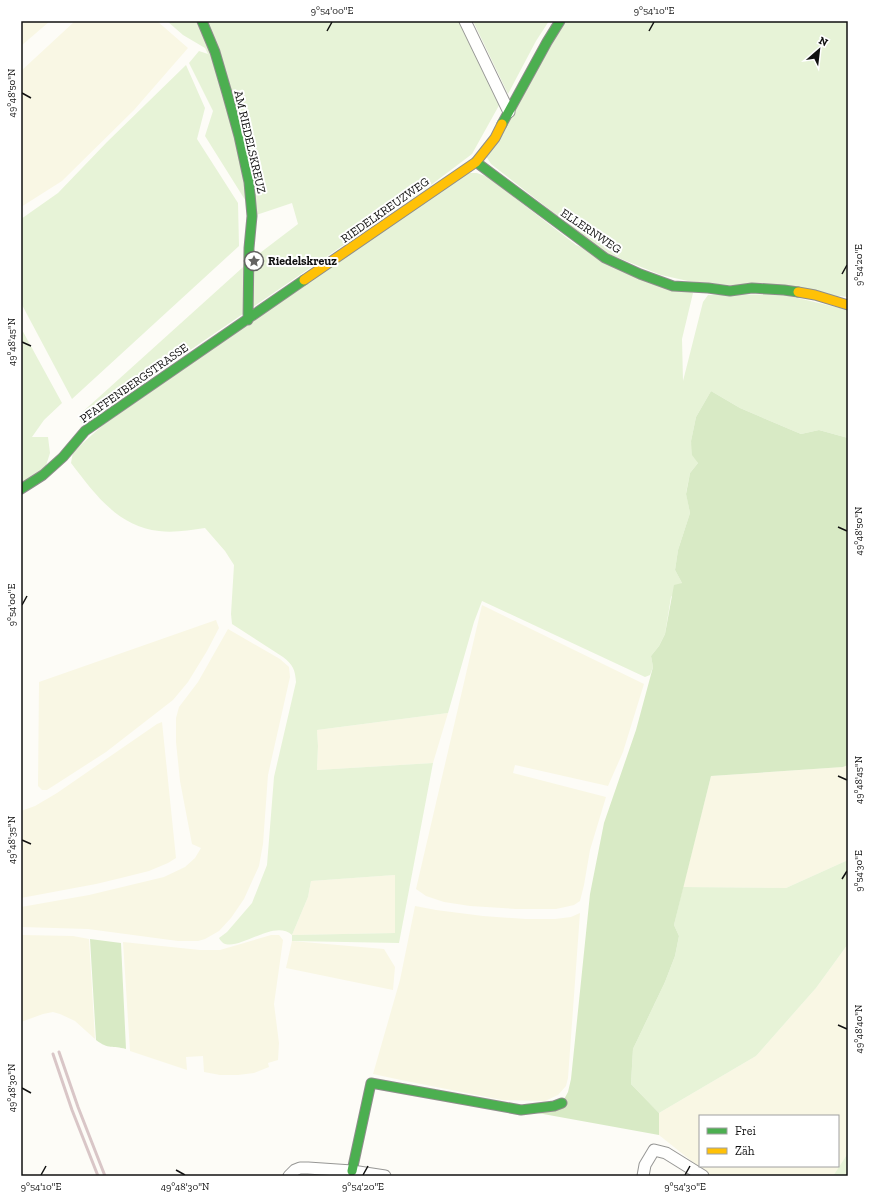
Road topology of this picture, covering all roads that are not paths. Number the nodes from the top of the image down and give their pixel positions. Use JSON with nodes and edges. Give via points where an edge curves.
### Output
{"nodes":[{"id":1,"x":202,"y":21,"type":"edge"},
{"id":2,"x":465,"y":21,"type":"edge"},
{"id":3,"x":560,"y":21,"type":"edge"},
{"id":4,"x":509,"y":112,"type":"junction"},
{"id":5,"x":476,"y":162,"type":"junction"},
{"id":6,"x":848,"y":305,"type":"edge"},
{"id":7,"x":248,"y":320,"type":"junction"},
{"id":8,"x":21,"y":488,"type":"edge"},
{"id":9,"x":562,"y":1104,"type":"dead end"},
{"id":10,"x":352,"y":1171,"type":"junction"},
{"id":11,"x":289,"y":1176,"type":"edge"},
{"id":12,"x":385,"y":1176,"type":"edge"},
{"id":13,"x":643,"y":1176,"type":"edge"},
{"id":14,"x":703,"y":1176,"type":"edge"}],
"edges":[{"from":1,"to":7,"type":"street","name":"AM RIEDELSKREUZ","via":[[215,52],[227,93],[249,182],[252,216]]},
{"from":2,"to":4,"type":"street"},
{"from":3,"to":4,"type":"street"},
{"from":4,"to":5,"type":"street","name":"RIEDELKREUZWEG","via":[[495,138]]},
{"from":5,"to":6,"type":"street","name":"ELLERNWEG","via":[[605,258],[640,274],[673,286],[730,291],[752,288],[784,290],[815,295]]},
{"from":5,"to":7,"type":"street","name":"RIEDELKREUZWEG"},
{"from":7,"to":8,"type":"street","name":"PFAFFENBERGSTRASSE","via":[[85,431],[63,457],[43,475]]},
{"from":9,"to":10,"type":"street","via":[[521,1110],[371,1083]]},
{"from":10,"to":11,"type":"street","via":[[300,1168]]},
{"from":10,"to":12,"type":"street"},
{"from":13,"to":14,"type":"street","via":[[645,1165],[654,1150],[666,1153]]}]}
